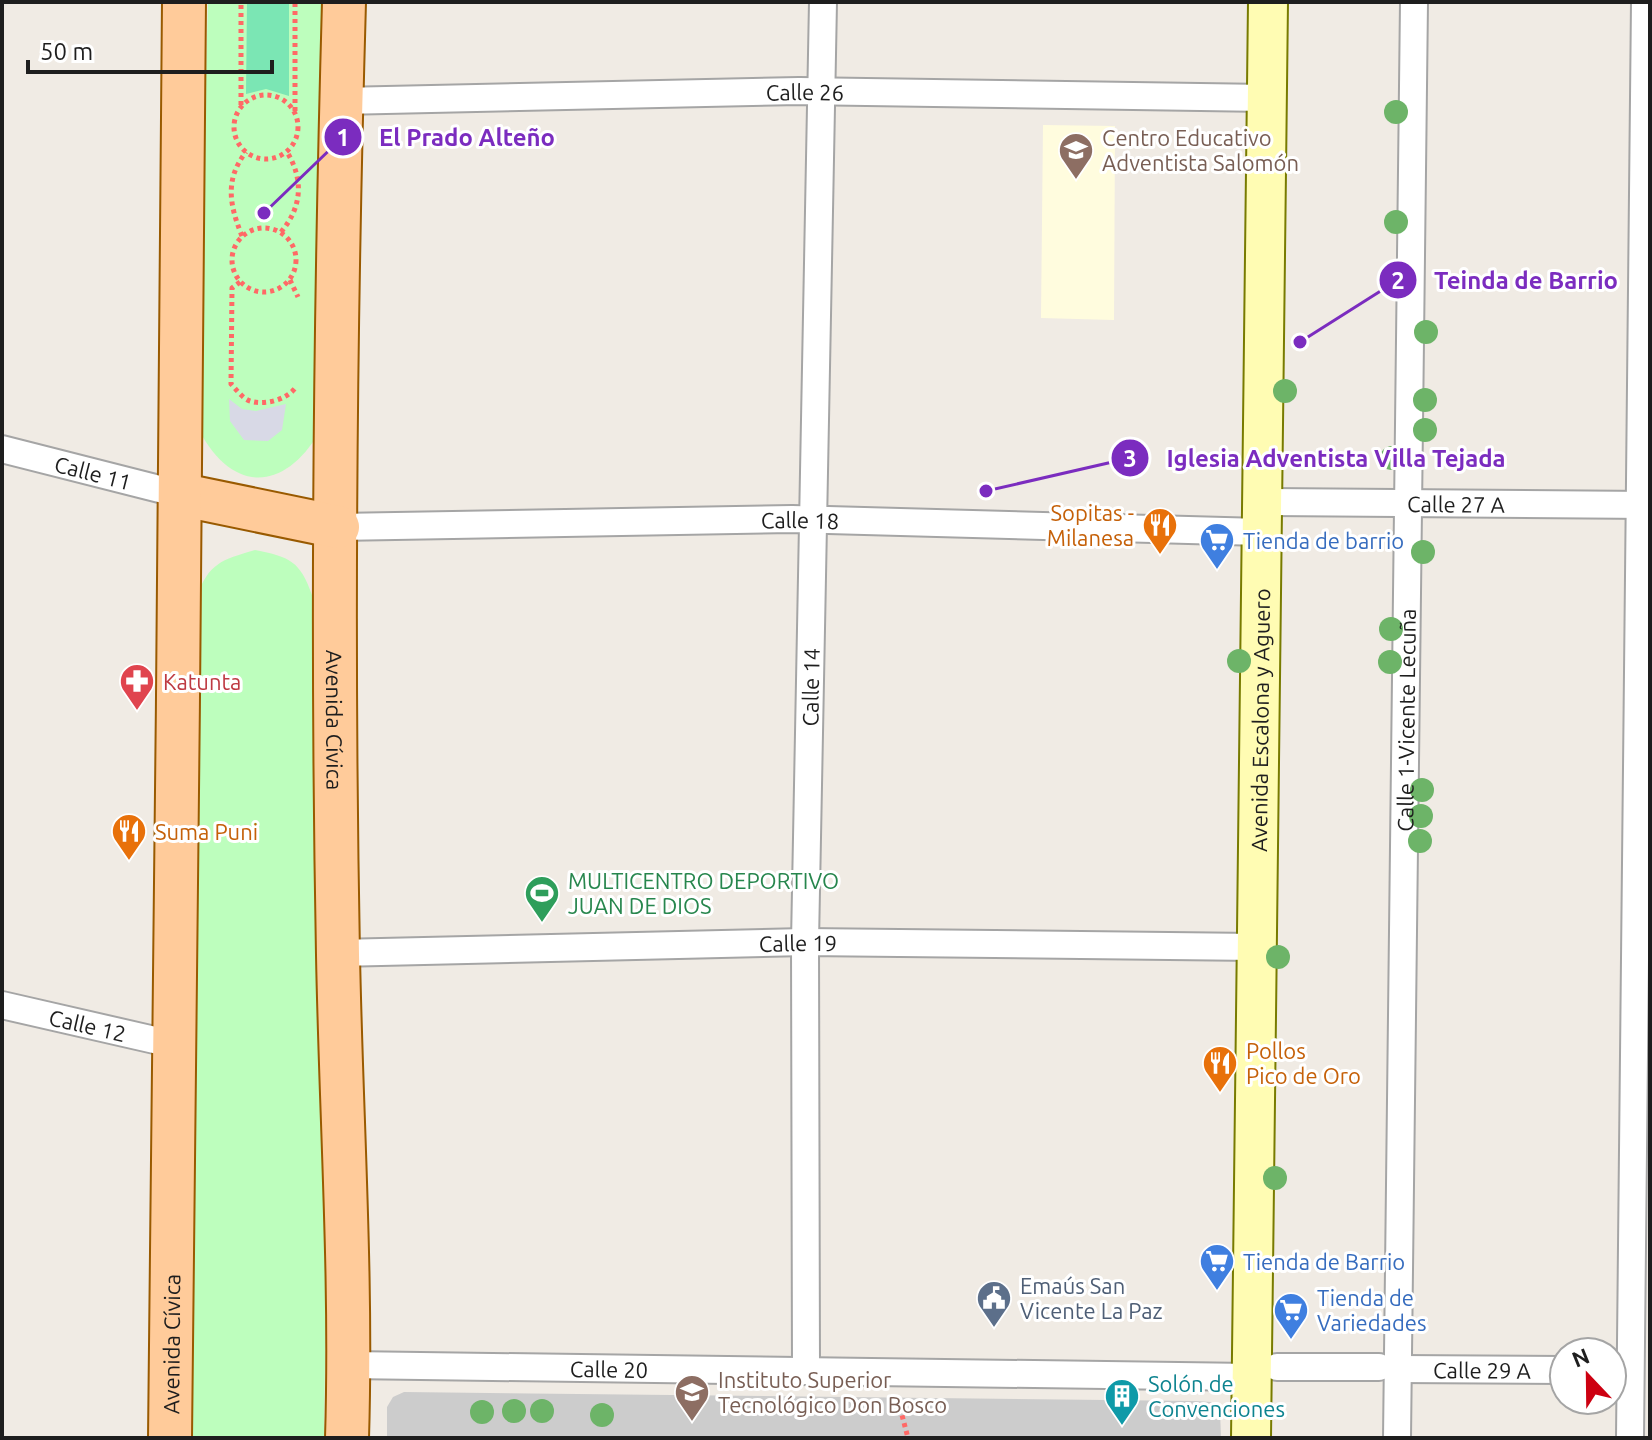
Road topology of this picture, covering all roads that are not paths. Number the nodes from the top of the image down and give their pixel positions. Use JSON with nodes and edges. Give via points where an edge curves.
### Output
{"nodes":[{"id":1,"x":184,"y":2,"type":"edge"},
{"id":2,"x":344,"y":2,"type":"edge"},
{"id":3,"x":823,"y":2,"type":"edge"},
{"id":4,"x":1268,"y":2,"type":"edge"},
{"id":5,"x":1414,"y":2,"type":"edge"},
{"id":6,"x":1645,"y":2,"type":"edge"},
{"id":7,"x":823,"y":92,"type":"junction"},
{"id":8,"x":1267,"y":98,"type":"junction"},
{"id":9,"x":341,"y":101,"type":"junction"},
{"id":10,"x":2,"y":449,"type":"edge"},
{"id":11,"x":183,"y":495,"type":"junction"},
{"id":12,"x":1408,"y":504,"type":"junction"},
{"id":13,"x":1645,"y":505,"type":"edge"},
{"id":14,"x":1262,"y":517,"type":"junction"},
{"id":15,"x":815,"y":519,"type":"junction"},
{"id":16,"x":338,"y":527,"type":"junction"},
{"id":17,"x":805,"y":942,"type":"junction"},
{"id":18,"x":1256,"y":947,"type":"junction"},
{"id":19,"x":338,"y":953,"type":"junction"},
{"id":20,"x":2,"y":1005,"type":"edge"},
{"id":21,"x":172,"y":1044,"type":"junction"},
{"id":22,"x":349,"y":1365,"type":"junction"},
{"id":23,"x":1631,"y":1365,"type":"edge"},
{"id":24,"x":1388,"y":1368,"type":"junction"},
{"id":25,"x":1548,"y":1370,"type":"edge"},
{"id":26,"x":806,"y":1371,"type":"junction"},
{"id":27,"x":1264,"y":1372,"type":"junction"},
{"id":28,"x":170,"y":1438,"type":"edge"},
{"id":29,"x":347,"y":1438,"type":"edge"},
{"id":30,"x":1251,"y":1438,"type":"edge"},
{"id":31,"x":1397,"y":1438,"type":"edge"},
{"id":32,"x":1630,"y":1438,"type":"edge"}],
"edges":[{"from":1,"to":11,"type":"main road","name":"Avenida Cívica"},
{"from":2,"to":9,"type":"main road","name":"Avenida Cívica"},
{"from":3,"to":7,"type":"street","name":"Calle 14"},
{"from":4,"to":8,"type":"street","name":"Avenida Escalona y Aguero"},
{"from":5,"to":12,"type":"street","name":"Calle 1-Vicente Lecuña"},
{"from":6,"to":13,"type":"street"},
{"from":7,"to":8,"type":"street","name":"Calle 26"},
{"from":7,"to":9,"type":"street","name":"Calle 26"},
{"from":7,"to":15,"type":"street","name":"Calle 14"},
{"from":8,"to":14,"type":"street","name":"Avenida Escalona y Aguero"},
{"from":9,"to":16,"type":"main road","name":"Avenida Cívica"},
{"from":10,"to":11,"type":"street","name":"Calle 11"},
{"from":11,"to":16,"type":"main road"},
{"from":11,"to":21,"type":"main road","name":"Avenida Cívica"},
{"from":12,"to":13,"type":"street","name":"Calle 27 A"},
{"from":12,"to":14,"type":"street","name":"Calle 27 A"},
{"from":12,"to":24,"type":"street","name":"Calle 1-Vicente Lecuña"},
{"from":13,"to":23,"type":"street"},
{"from":14,"to":15,"type":"street","name":"Calle 18"},
{"from":14,"to":18,"type":"street","name":"Avenida Escalona y Aguero"},
{"from":15,"to":16,"type":"street","name":"Calle 18"},
{"from":15,"to":17,"type":"street","name":"Calle 14"},
{"from":16,"to":19,"type":"main road","name":"Avenida Cívica"},
{"from":17,"to":18,"type":"street","name":"Calle 19"},
{"from":17,"to":19,"type":"street","name":"Calle 19"},
{"from":17,"to":26,"type":"street","name":"Calle 14"},
{"from":18,"to":27,"type":"street","name":"Avenida Escalona y Aguero"},
{"from":19,"to":22,"type":"main road","name":"Avenida Cívica"},
{"from":20,"to":21,"type":"street","name":"Calle 12"},
{"from":21,"to":28,"type":"main road","name":"Avenida Cívica"},
{"from":22,"to":26,"type":"street","name":"Calle 20"},
{"from":22,"to":29,"type":"main road","name":"Avenida Cívica"},
{"from":23,"to":32,"type":"street"},
{"from":24,"to":25,"type":"street","name":"Calle 29 A"},
{"from":24,"to":27,"type":"street","name":"Calle 29 A"},
{"from":24,"to":31,"type":"street","name":"Calle 1-Vicente Lecuña"},
{"from":26,"to":27,"type":"street","name":"Calle 20"},
{"from":27,"to":30,"type":"street","name":"Avenida Escalona y Aguero"}]}
